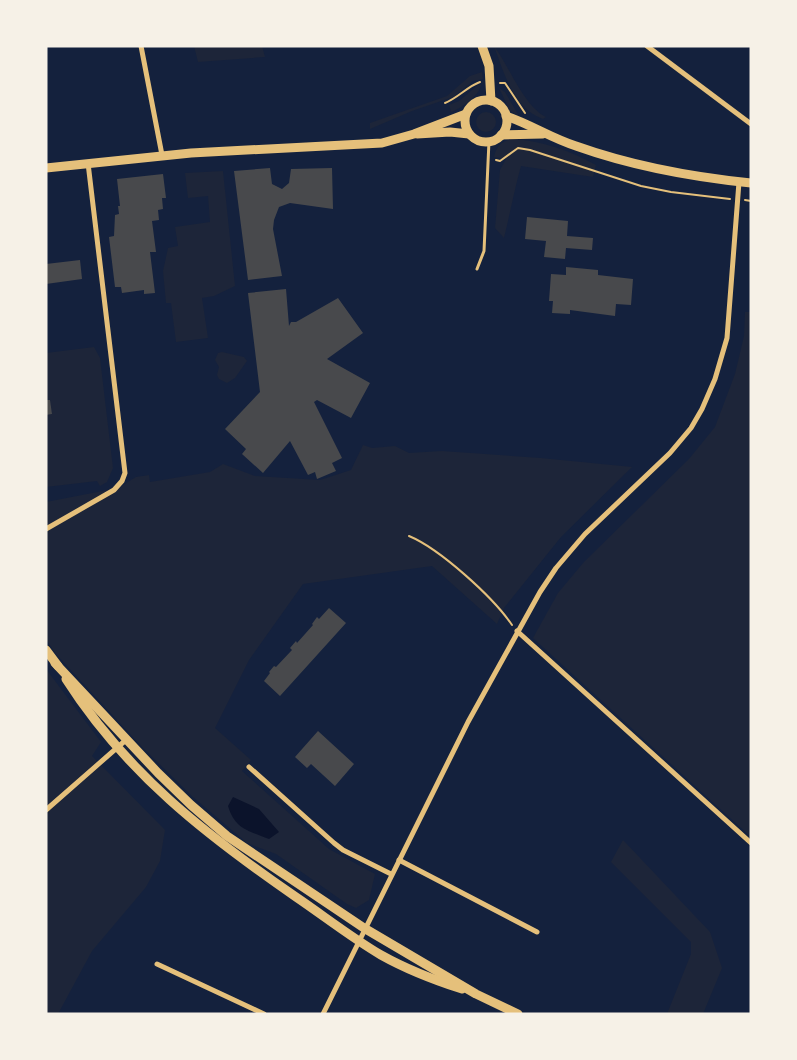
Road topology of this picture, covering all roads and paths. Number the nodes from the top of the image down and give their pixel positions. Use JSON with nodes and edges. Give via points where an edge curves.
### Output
{"nodes":[{"id":1,"x":141,"y":46,"type":"edge"},
{"id":2,"x":482,"y":46,"type":"edge"},
{"id":3,"x":647,"y":46,"type":"edge"},
{"id":4,"x":491,"y":101,"type":"junction"},
{"id":5,"x":466,"y":114,"type":"junction"},
{"id":6,"x":506,"y":116,"type":"junction"},
{"id":7,"x":751,"y":124,"type":"edge"},
{"id":8,"x":414,"y":134,"type":"junction"},
{"id":9,"x":469,"y":134,"type":"junction"},
{"id":10,"x":543,"y":134,"type":"junction"},
{"id":11,"x":501,"y":135,"type":"junction"},
{"id":12,"x":489,"y":141,"type":"junction"},
{"id":13,"x":162,"y":155,"type":"junction"},
{"id":14,"x":489,"y":159,"type":"junction"},
{"id":15,"x":88,"y":163,"type":"junction"},
{"id":16,"x":46,"y":168,"type":"edge"},
{"id":17,"x":739,"y":182,"type":"junction"},
{"id":18,"x":751,"y":183,"type":"edge"},
{"id":19,"x":738,"y":200,"type":"junction"},
{"id":20,"x":751,"y":201,"type":"edge"},
{"id":21,"x":477,"y":269,"type":"dead end"},
{"id":22,"x":46,"y":528,"type":"edge"},
{"id":23,"x":409,"y":536,"type":"dead end"},
{"id":24,"x":517,"y":631,"type":"junction"},
{"id":25,"x":46,"y":650,"type":"edge"},
{"id":26,"x":55,"y":663,"type":"junction"},
{"id":27,"x":127,"y":739,"type":"junction"},
{"id":28,"x":117,"y":747,"type":"junction"},
{"id":29,"x":249,"y":767,"type":"dead end"},
{"id":30,"x":46,"y":810,"type":"edge"},
{"id":31,"x":751,"y":844,"type":"edge"},
{"id":32,"x":399,"y":860,"type":"junction"},
{"id":33,"x":391,"y":874,"type":"junction"},
{"id":34,"x":364,"y":928,"type":"junction"},
{"id":35,"x":537,"y":932,"type":"dead end"},
{"id":36,"x":358,"y":940,"type":"junction"},
{"id":37,"x":157,"y":964,"type":"dead end"},
{"id":38,"x":476,"y":994,"type":"junction"},
{"id":39,"x":264,"y":1014,"type":"edge"},
{"id":40,"x":323,"y":1014,"type":"edge"},
{"id":41,"x":518,"y":1014,"type":"edge"}],
"edges":[{"from":1,"to":13,"type":"street"},
{"from":2,"to":4,"type":"street","via":[[489,66]]},
{"from":3,"to":7,"type":"street"},
{"from":4,"to":5,"type":"street","via":[[474,104]]},
{"from":4,"to":6,"type":"street"},
{"from":5,"to":8,"type":"street"},
{"from":5,"to":9,"type":"street"},
{"from":6,"to":10,"type":"street"},
{"from":6,"to":11,"type":"street"},
{"from":8,"to":9,"type":"street"},
{"from":8,"to":13,"type":"street","via":[[367,144]]},
{"from":9,"to":12,"type":"street","via":[[478,140]]},
{"from":10,"to":11,"type":"street"},
{"from":10,"to":17,"type":"street","via":[[603,155],[681,174]]},
{"from":11,"to":12,"type":"street"},
{"from":12,"to":14,"type":"lane"},
{"from":13,"to":15,"type":"street"},
{"from":14,"to":19,"type":"path","via":[[500,161],[518,148],[641,186]]},
{"from":14,"to":21,"type":"lane","via":[[484,251]]},
{"from":15,"to":16,"type":"street"},
{"from":15,"to":22,"type":"street","via":[[125,473],[114,490]]},
{"from":17,"to":18,"type":"street"},
{"from":17,"to":19,"type":"street"},
{"from":19,"to":20,"type":"path"},
{"from":19,"to":24,"type":"street","via":[[727,338],[723,357],[702,409],[681,441],[585,534],[556,568]]},
{"from":23,"to":24,"type":"path","via":[[439,554],[480,590]]},
{"from":24,"to":31,"type":"street"},
{"from":24,"to":32,"type":"street"},
{"from":25,"to":26,"type":"street"},
{"from":26,"to":27,"type":"street"},
{"from":26,"to":28,"type":"street","via":[[79,700]]},
{"from":27,"to":28,"type":"street"},
{"from":27,"to":34,"type":"street","via":[[190,805],[227,836]]},
{"from":28,"to":30,"type":"street"},
{"from":28,"to":36,"type":"street","via":[[164,797],[196,825]]},
{"from":29,"to":33,"type":"street","via":[[334,843]]},
{"from":32,"to":33,"type":"street"},
{"from":32,"to":35,"type":"street"},
{"from":33,"to":34,"type":"street"},
{"from":34,"to":36,"type":"street"},
{"from":34,"to":38,"type":"street"},
{"from":36,"to":38,"type":"street","via":[[418,972]]},
{"from":36,"to":40,"type":"street"},
{"from":37,"to":39,"type":"street"},
{"from":38,"to":41,"type":"street"}]}
